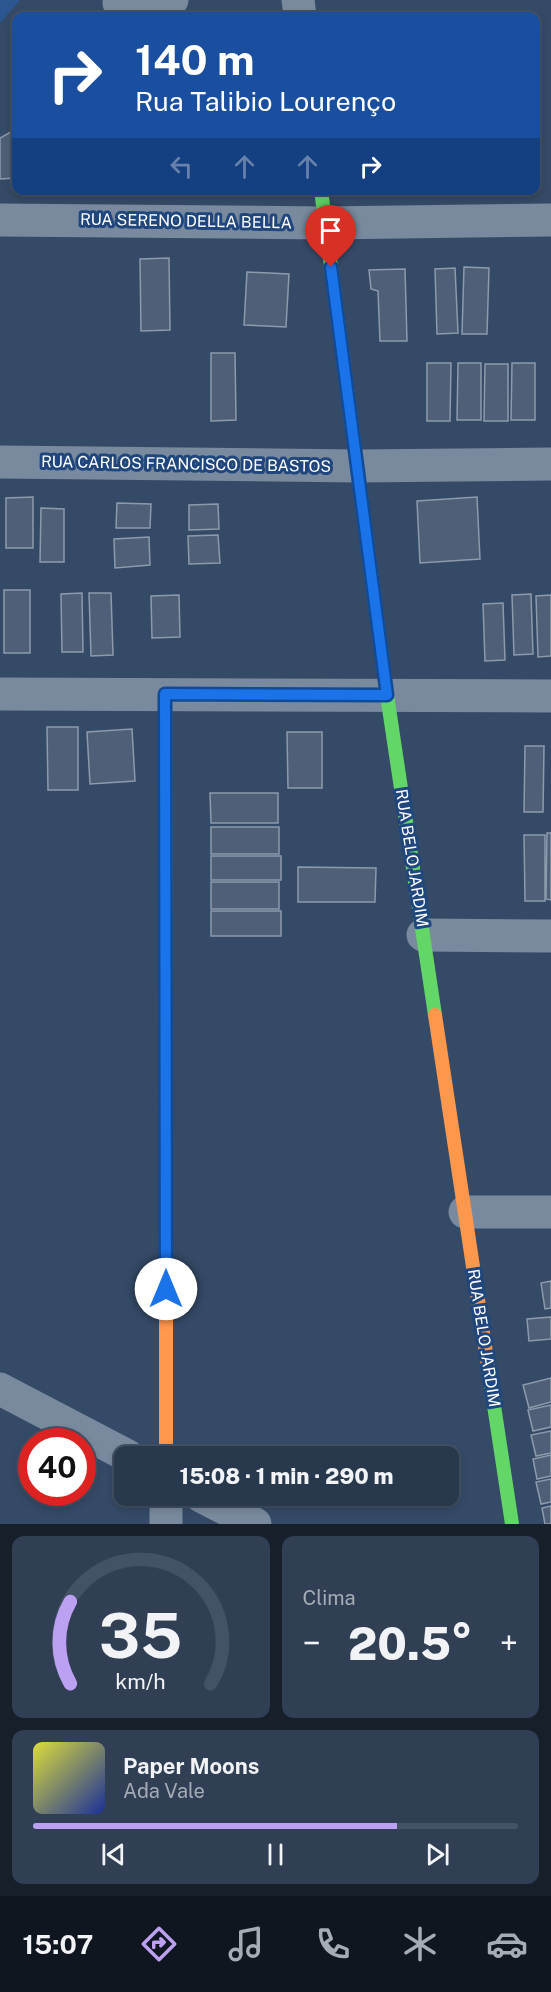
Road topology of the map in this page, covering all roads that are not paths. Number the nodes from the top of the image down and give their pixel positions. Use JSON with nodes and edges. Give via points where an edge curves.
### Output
{"nodes":[{"id":1,"x":172,"y":0,"type":"edge"},
{"id":2,"x":119,"y":3,"type":"dead end"},
{"id":3,"x":322,"y":195,"type":"edge"},
{"id":4,"x":0,"y":220,"type":"edge"},
{"id":5,"x":551,"y":220,"type":"edge"},
{"id":6,"x":325,"y":223,"type":"junction"},
{"id":7,"x":0,"y":462,"type":"edge"},
{"id":8,"x":551,"y":464,"type":"edge"},
{"id":9,"x":358,"y":466,"type":"junction"},
{"id":10,"x":0,"y":694,"type":"edge"},
{"id":11,"x":165,"y":694,"type":"junction"},
{"id":12,"x":387,"y":695,"type":"junction"},
{"id":13,"x":551,"y":696,"type":"edge"},
{"id":14,"x":423,"y":935,"type":"junction"},
{"id":15,"x":551,"y":936,"type":"edge"},
{"id":16,"x":465,"y":1212,"type":"junction"},
{"id":17,"x":551,"y":1212,"type":"edge"},
{"id":18,"x":0,"y":1389,"type":"edge"},
{"id":19,"x":166,"y":1446,"type":"edge"},
{"id":20,"x":114,"y":1449,"type":"edge"},
{"id":21,"x":166,"y":1506,"type":"edge"},
{"id":22,"x":220,"y":1506,"type":"edge"},
{"id":23,"x":166,"y":1524,"type":"edge"},
{"id":24,"x":255,"y":1524,"type":"edge"},
{"id":25,"x":513,"y":1524,"type":"edge"}],
"edges":[{"from":1,"to":2,"type":"street"},
{"from":3,"to":6,"type":"street","name":"RUA BELO JARDIM"},
{"from":4,"to":6,"type":"street","name":"RUA SERENO DELLA BELLA"},
{"from":5,"to":6,"type":"street","name":"RUA SERENO DELLA BELLA"},
{"from":6,"to":9,"type":"street","name":"RUA BELO JARDIM"},
{"from":7,"to":9,"type":"street","name":"RUA CARLOS FRANCISCO DE BASTOS"},
{"from":8,"to":9,"type":"street","name":"RUA CARLOS FRANCISCO DE BASTOS"},
{"from":9,"to":12,"type":"street","name":"RUA BELO JARDIM"},
{"from":10,"to":11,"type":"street"},
{"from":11,"to":12,"type":"street"},
{"from":11,"to":19,"type":"street"},
{"from":12,"to":13,"type":"street"},
{"from":12,"to":14,"type":"street","name":"RUA BELO JARDIM"},
{"from":14,"to":15,"type":"street"},
{"from":14,"to":16,"type":"street","name":"RUA BELO JARDIM"},
{"from":16,"to":17,"type":"street"},
{"from":16,"to":25,"type":"street","name":"RUA BELO JARDIM"},
{"from":18,"to":20,"type":"street"},
{"from":21,"to":23,"type":"street"},
{"from":22,"to":24,"type":"street"}]}
